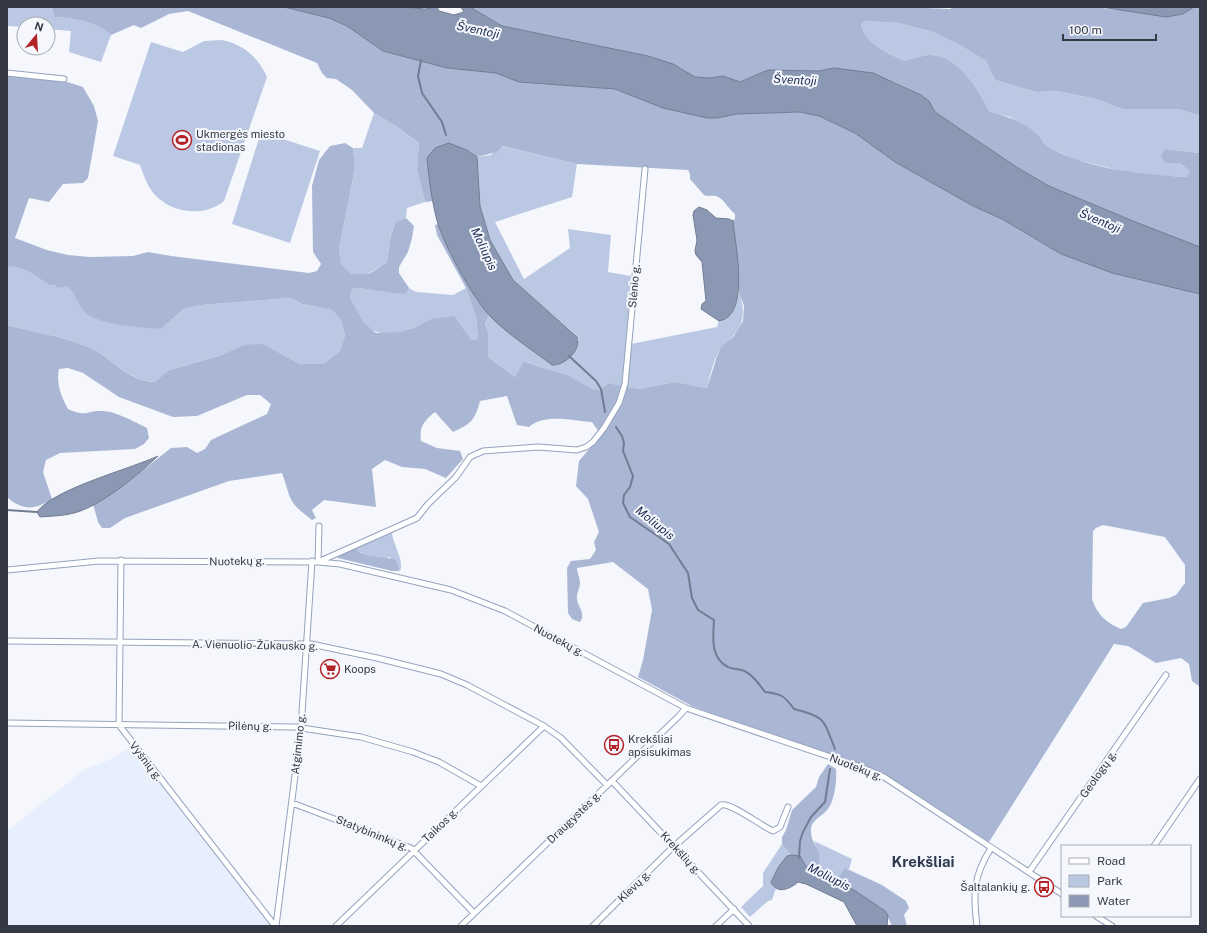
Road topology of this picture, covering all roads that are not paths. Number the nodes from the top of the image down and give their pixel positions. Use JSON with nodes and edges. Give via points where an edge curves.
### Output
{"nodes":[{"id":1,"x":7,"y":73,"type":"edge"},
{"id":2,"x":64,"y":79,"type":"dead end"},
{"id":3,"x":645,"y":169,"type":"dead end"},
{"id":4,"x":319,"y":526,"type":"dead end"},
{"id":5,"x":121,"y":560,"type":"junction"},
{"id":6,"x":312,"y":562,"type":"junction"},
{"id":7,"x":318,"y":562,"type":"junction"},
{"id":8,"x":7,"y":570,"type":"edge"},
{"id":9,"x":7,"y":641,"type":"edge"},
{"id":10,"x":120,"y":644,"type":"junction"},
{"id":11,"x":307,"y":644,"type":"junction"},
{"id":12,"x":1166,"y":675,"type":"dead end"},
{"id":13,"x":686,"y":708,"type":"junction"},
{"id":14,"x":7,"y":723,"type":"edge"},
{"id":15,"x":119,"y":725,"type":"junction"},
{"id":16,"x":544,"y":726,"type":"junction"},
{"id":17,"x":301,"y":728,"type":"junction"},
{"id":18,"x":1200,"y":779,"type":"edge"},
{"id":19,"x":612,"y":781,"type":"junction"},
{"id":20,"x":608,"y":785,"type":"junction"},
{"id":21,"x":481,"y":786,"type":"junction"},
{"id":22,"x":292,"y":803,"type":"junction"},
{"id":23,"x":788,"y":807,"type":"dead end"},
{"id":24,"x":1155,"y":845,"type":"edge"},
{"id":25,"x":675,"y":846,"type":"junction"},
{"id":26,"x":991,"y":848,"type":"junction"},
{"id":27,"x":414,"y":850,"type":"junction"},
{"id":28,"x":1030,"y":872,"type":"junction"},
{"id":29,"x":1061,"y":893,"type":"edge"},
{"id":30,"x":734,"y":909,"type":"junction"},
{"id":31,"x":474,"y":913,"type":"junction"},
{"id":32,"x":1105,"y":918,"type":"edge"},
{"id":33,"x":276,"y":926,"type":"edge"},
{"id":34,"x":336,"y":926,"type":"edge"},
{"id":35,"x":461,"y":926,"type":"edge"},
{"id":36,"x":593,"y":926,"type":"edge"},
{"id":37,"x":716,"y":926,"type":"edge"},
{"id":38,"x":749,"y":926,"type":"edge"},
{"id":39,"x":977,"y":926,"type":"edge"},
{"id":40,"x":1112,"y":926,"type":"edge"}],
"edges":[{"from":1,"to":2,"type":"street"},
{"from":3,"to":7,"type":"street","name":"Slėnio g.","via":[[625,384],[619,403],[593,442],[577,450],[538,447],[482,451],[470,457],[456,477],[417,518]]},
{"from":4,"to":7,"type":"street"},
{"from":5,"to":6,"type":"street","name":"Nuotekų g."},
{"from":5,"to":8,"type":"street","name":"Nuotekų g."},
{"from":5,"to":10,"type":"street"},
{"from":6,"to":7,"type":"street","name":"Nuotekų g."},
{"from":6,"to":11,"type":"street","name":"Atgimimo g."},
{"from":7,"to":13,"type":"street","name":"Nuotekų g.","via":[[340,564],[451,590],[505,611]]},
{"from":9,"to":10,"type":"street","name":"A. Vienuolio-Žukausko g."},
{"from":10,"to":11,"type":"street","name":"A. Vienuolio-Žukausko g."},
{"from":10,"to":15,"type":"street"},
{"from":11,"to":16,"type":"street","name":"A. Vienuolio-Žukausko g.","via":[[344,650],[441,674],[467,684]]},
{"from":11,"to":17,"type":"street","name":"Atgimimo g."},
{"from":12,"to":28,"type":"street","name":"Geologų g."},
{"from":13,"to":19,"type":"street","name":"Draugystės g."},
{"from":13,"to":26,"type":"street","name":"Nuotekų g.","via":[[884,777]]},
{"from":14,"to":15,"type":"street","name":"Pilėnų g."},
{"from":15,"to":17,"type":"street","name":"Pilėnų g."},
{"from":15,"to":33,"type":"street","name":"Vyšnių g."},
{"from":16,"to":20,"type":"street","name":"A. Vienuolio-Žukausko g.","via":[[561,738]]},
{"from":16,"to":21,"type":"street","name":"Taikos g."},
{"from":17,"to":21,"type":"street","name":"Pilėnų g.","via":[[361,736],[413,752],[438,762]]},
{"from":17,"to":22,"type":"street","name":"Atgimimo g."},
{"from":18,"to":24,"type":"street"},
{"from":19,"to":20,"type":"street","name":"Draugystės g."},
{"from":19,"to":25,"type":"street","name":"Krekšlių g."},
{"from":20,"to":31,"type":"street","name":"Draugystės g."},
{"from":21,"to":27,"type":"street","name":"Taikos g."},
{"from":22,"to":27,"type":"street","name":"Statybininkų g."},
{"from":22,"to":33,"type":"street","name":"Atgimimo g."},
{"from":23,"to":25,"type":"street","name":"Klevų g.","via":[[780,827],[773,832],[728,804],[721,805]]},
{"from":25,"to":30,"type":"street","name":"Krekšlių g."},
{"from":25,"to":36,"type":"street","name":"Klevų g."},
{"from":26,"to":28,"type":"street","name":"Nuotekų g."},
{"from":26,"to":39,"type":"street","via":[[975,883]]},
{"from":27,"to":31,"type":"street","name":"Statybininkų g."},
{"from":27,"to":34,"type":"street","name":"Taikos g."},
{"from":28,"to":29,"type":"street","name":"Nuotekų g."},
{"from":30,"to":37,"type":"street"},
{"from":30,"to":38,"type":"street","name":"Krekšlių g."},
{"from":31,"to":35,"type":"street","name":"Draugystės g."},
{"from":32,"to":40,"type":"street"}]}
